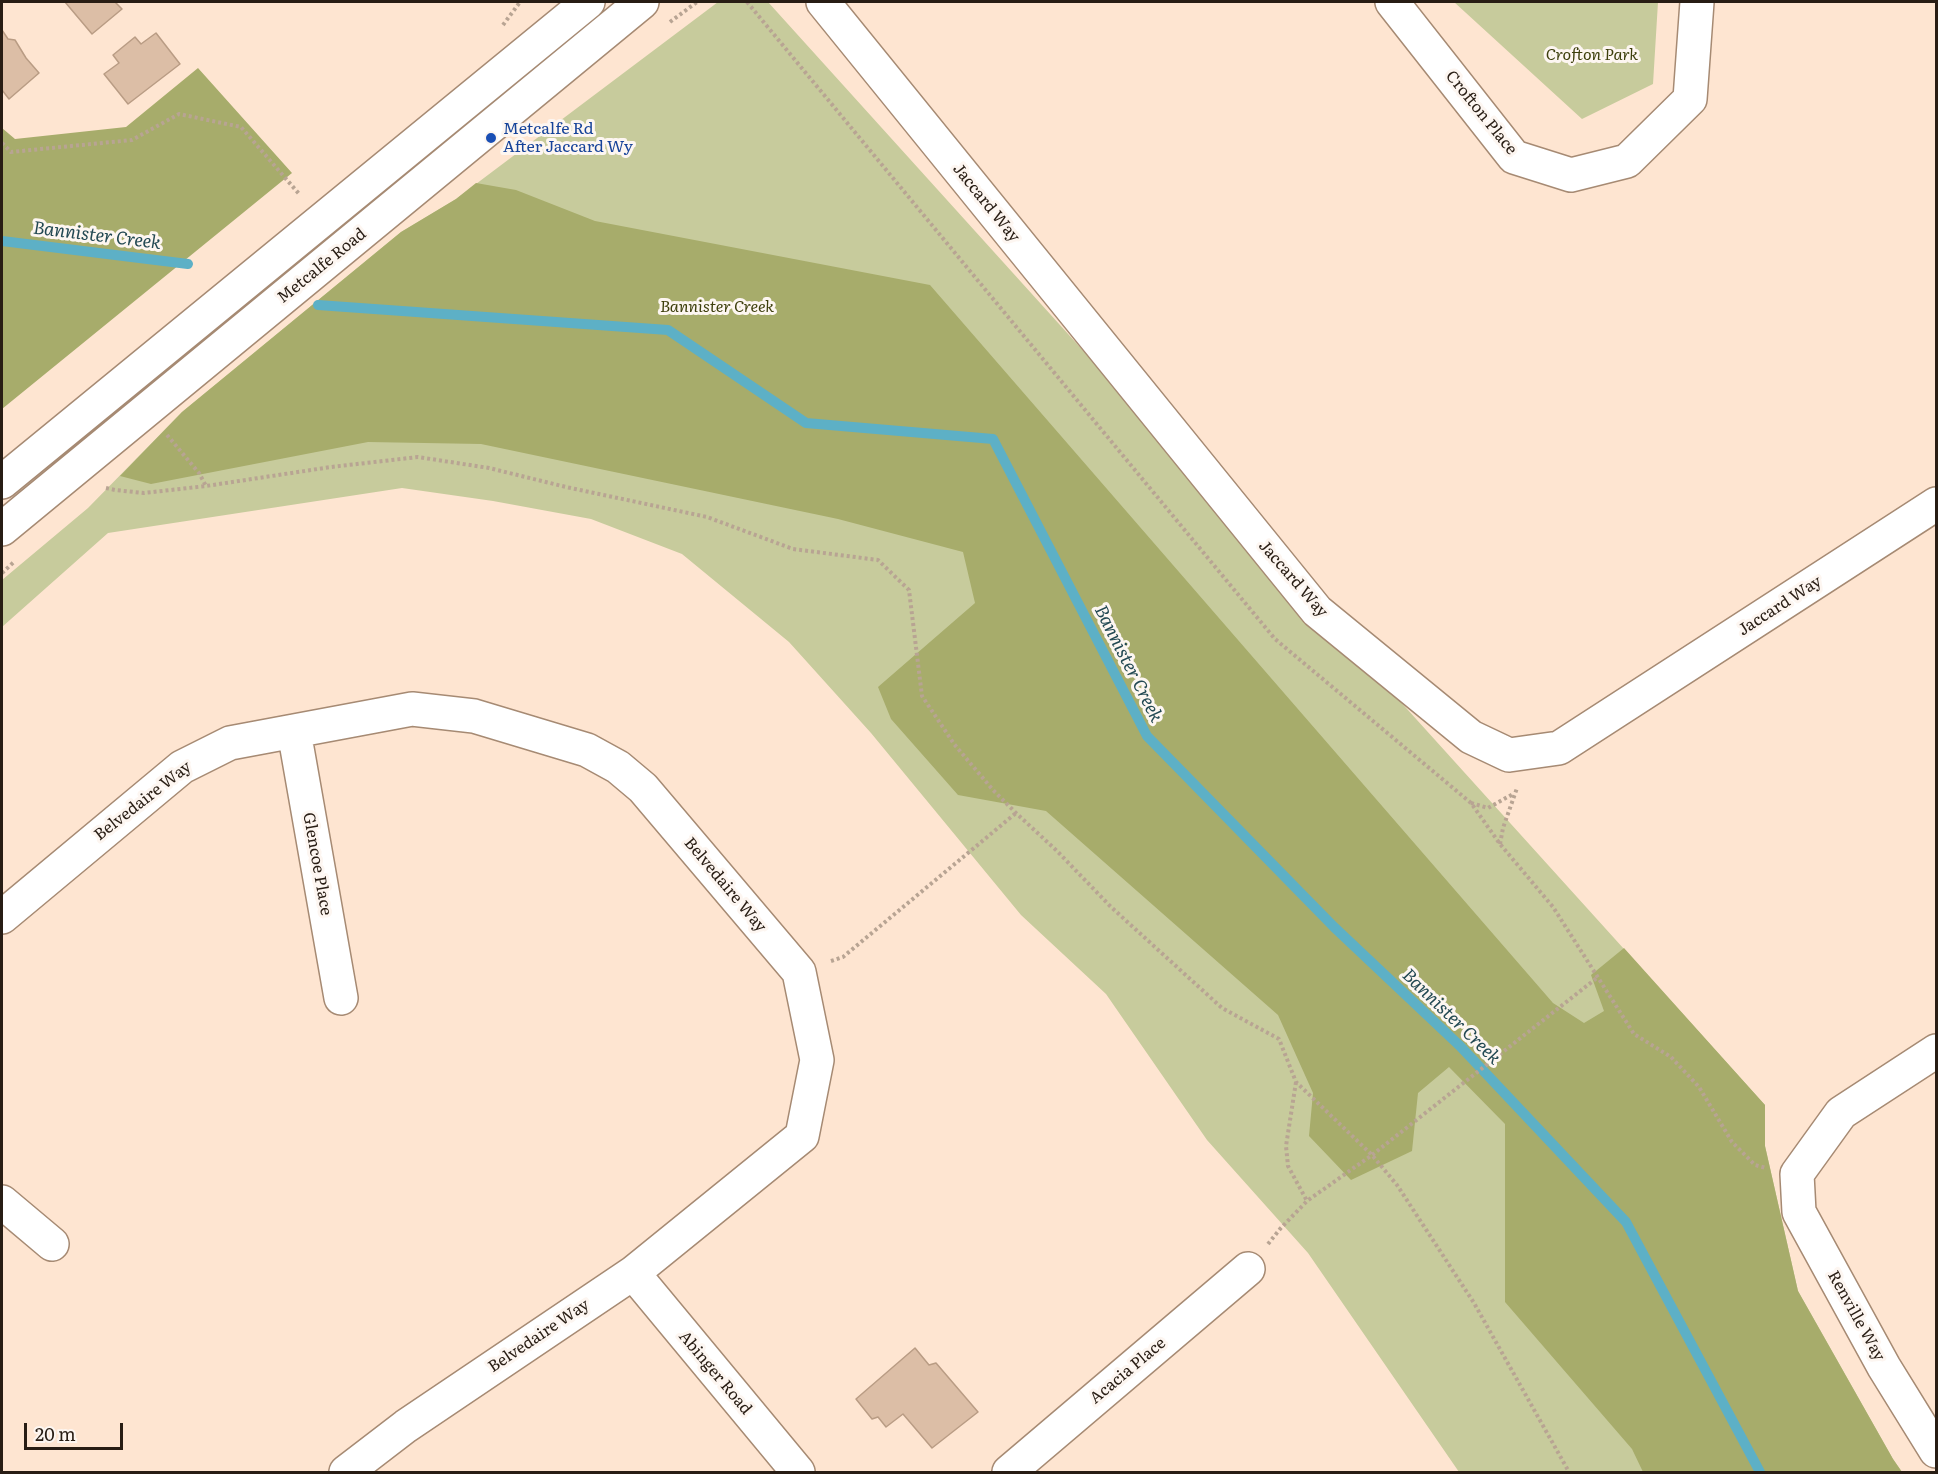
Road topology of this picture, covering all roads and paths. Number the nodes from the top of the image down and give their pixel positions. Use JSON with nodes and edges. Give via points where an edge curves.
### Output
{"nodes":[{"id":1,"x":588,"y":2,"type":"edge"},
{"id":2,"x":642,"y":2,"type":"edge"},
{"id":3,"x":823,"y":2,"type":"edge"},
{"id":4,"x":1392,"y":2,"type":"edge"},
{"id":5,"x":1697,"y":2,"type":"edge"},
{"id":6,"x":2,"y":143,"type":"edge"},
{"id":7,"x":301,"y":197,"type":"dead end"},
{"id":8,"x":165,"y":432,"type":"dead end"},
{"id":9,"x":2,"y":482,"type":"edge"},
{"id":10,"x":102,"y":486,"type":"dead end"},
{"id":11,"x":206,"y":486,"type":"junction"},
{"id":12,"x":1936,"y":504,"type":"edge"},
{"id":13,"x":2,"y":529,"type":"edge"},
{"id":14,"x":294,"y":730,"type":"junction"},
{"id":15,"x":1534,"y":752,"type":"junction"},
{"id":16,"x":1514,"y":794,"type":"junction"},
{"id":17,"x":1471,"y":803,"type":"dead end"},
{"id":18,"x":1016,"y":813,"type":"junction"},
{"id":19,"x":1500,"y":844,"type":"dead end"},
{"id":20,"x":2,"y":917,"type":"edge"},
{"id":21,"x":799,"y":972,"type":"junction"},
{"id":22,"x":1598,"y":977,"type":"dead end"},
{"id":23,"x":340,"y":998,"type":"dead end"},
{"id":24,"x":1936,"y":1051,"type":"edge"},
{"id":25,"x":1296,"y":1082,"type":"junction"},
{"id":26,"x":1372,"y":1155,"type":"junction"},
{"id":27,"x":2,"y":1202,"type":"edge"},
{"id":28,"x":1307,"y":1202,"type":"junction"},
{"id":29,"x":52,"y":1244,"type":"dead end"},
{"id":30,"x":1248,"y":1269,"type":"joint"},
{"id":31,"x":633,"y":1273,"type":"junction"},
{"id":32,"x":1936,"y":1451,"type":"edge"},
{"id":33,"x":346,"y":1473,"type":"edge"},
{"id":34,"x":798,"y":1473,"type":"edge"},
{"id":35,"x":1009,"y":1473,"type":"edge"},
{"id":36,"x":1569,"y":1473,"type":"edge"}],
"edges":[{"from":1,"to":9,"type":"street"},
{"from":2,"to":13,"type":"street","name":"Metcalfe Road"},
{"from":3,"to":15,"type":"street","name":"Jaccard Way","via":[[1317,611],[1472,737],[1509,755]]},
{"from":4,"to":5,"type":"street","name":"Crofton Place","via":[[1514,157],[1571,175],[1627,161],[1690,99]]},
{"from":6,"to":7,"type":"path","via":[[11,152],[132,140],[179,114],[241,127]]},
{"from":8,"to":11,"type":"path"},
{"from":10,"to":11,"type":"path","via":[[144,493]]},
{"from":11,"to":18,"type":"path","via":[[418,457],[489,468],[707,517],[793,549],[878,560],[909,590],[921,696],[954,744]]},
{"from":12,"to":15,"type":"street","name":"Jaccard Way","via":[[1559,748]]},
{"from":14,"to":20,"type":"street","name":"Belvedaire Way","via":[[230,743],[182,767]]},
{"from":14,"to":21,"type":"street","name":"Belvedaire Way","via":[[412,709],[474,716],[588,750],[618,767],[643,788]]},
{"from":14,"to":23,"type":"street","name":"Glencoe Place"},
{"from":15,"to":16,"type":"path"},
{"from":16,"to":17,"type":"path","via":[[1488,808]]},
{"from":16,"to":19,"type":"path"},
{"from":18,"to":21,"type":"path","via":[[843,957]]},
{"from":18,"to":25,"type":"path","via":[[1222,1008],[1279,1039]]},
{"from":21,"to":31,"type":"street","name":"Belvedaire Way","via":[[817,1060],[802,1136]]},
{"from":22,"to":26,"type":"path"},
{"from":24,"to":32,"type":"street","name":"Renville Way","via":[[1841,1113],[1797,1174],[1799,1212],[1884,1367]]},
{"from":25,"to":26,"type":"path"},
{"from":25,"to":28,"type":"path","via":[[1286,1146],[1288,1166]]},
{"from":26,"to":28,"type":"path"},
{"from":26,"to":36,"type":"path","via":[[1474,1303]]},
{"from":27,"to":29,"type":"street"},
{"from":28,"to":30,"type":"path"},
{"from":30,"to":35,"type":"street","name":"Acacia Place"},
{"from":31,"to":33,"type":"street","name":"Belvedaire Way","via":[[406,1426]]},
{"from":31,"to":34,"type":"street","name":"Abinger Road"}]}
